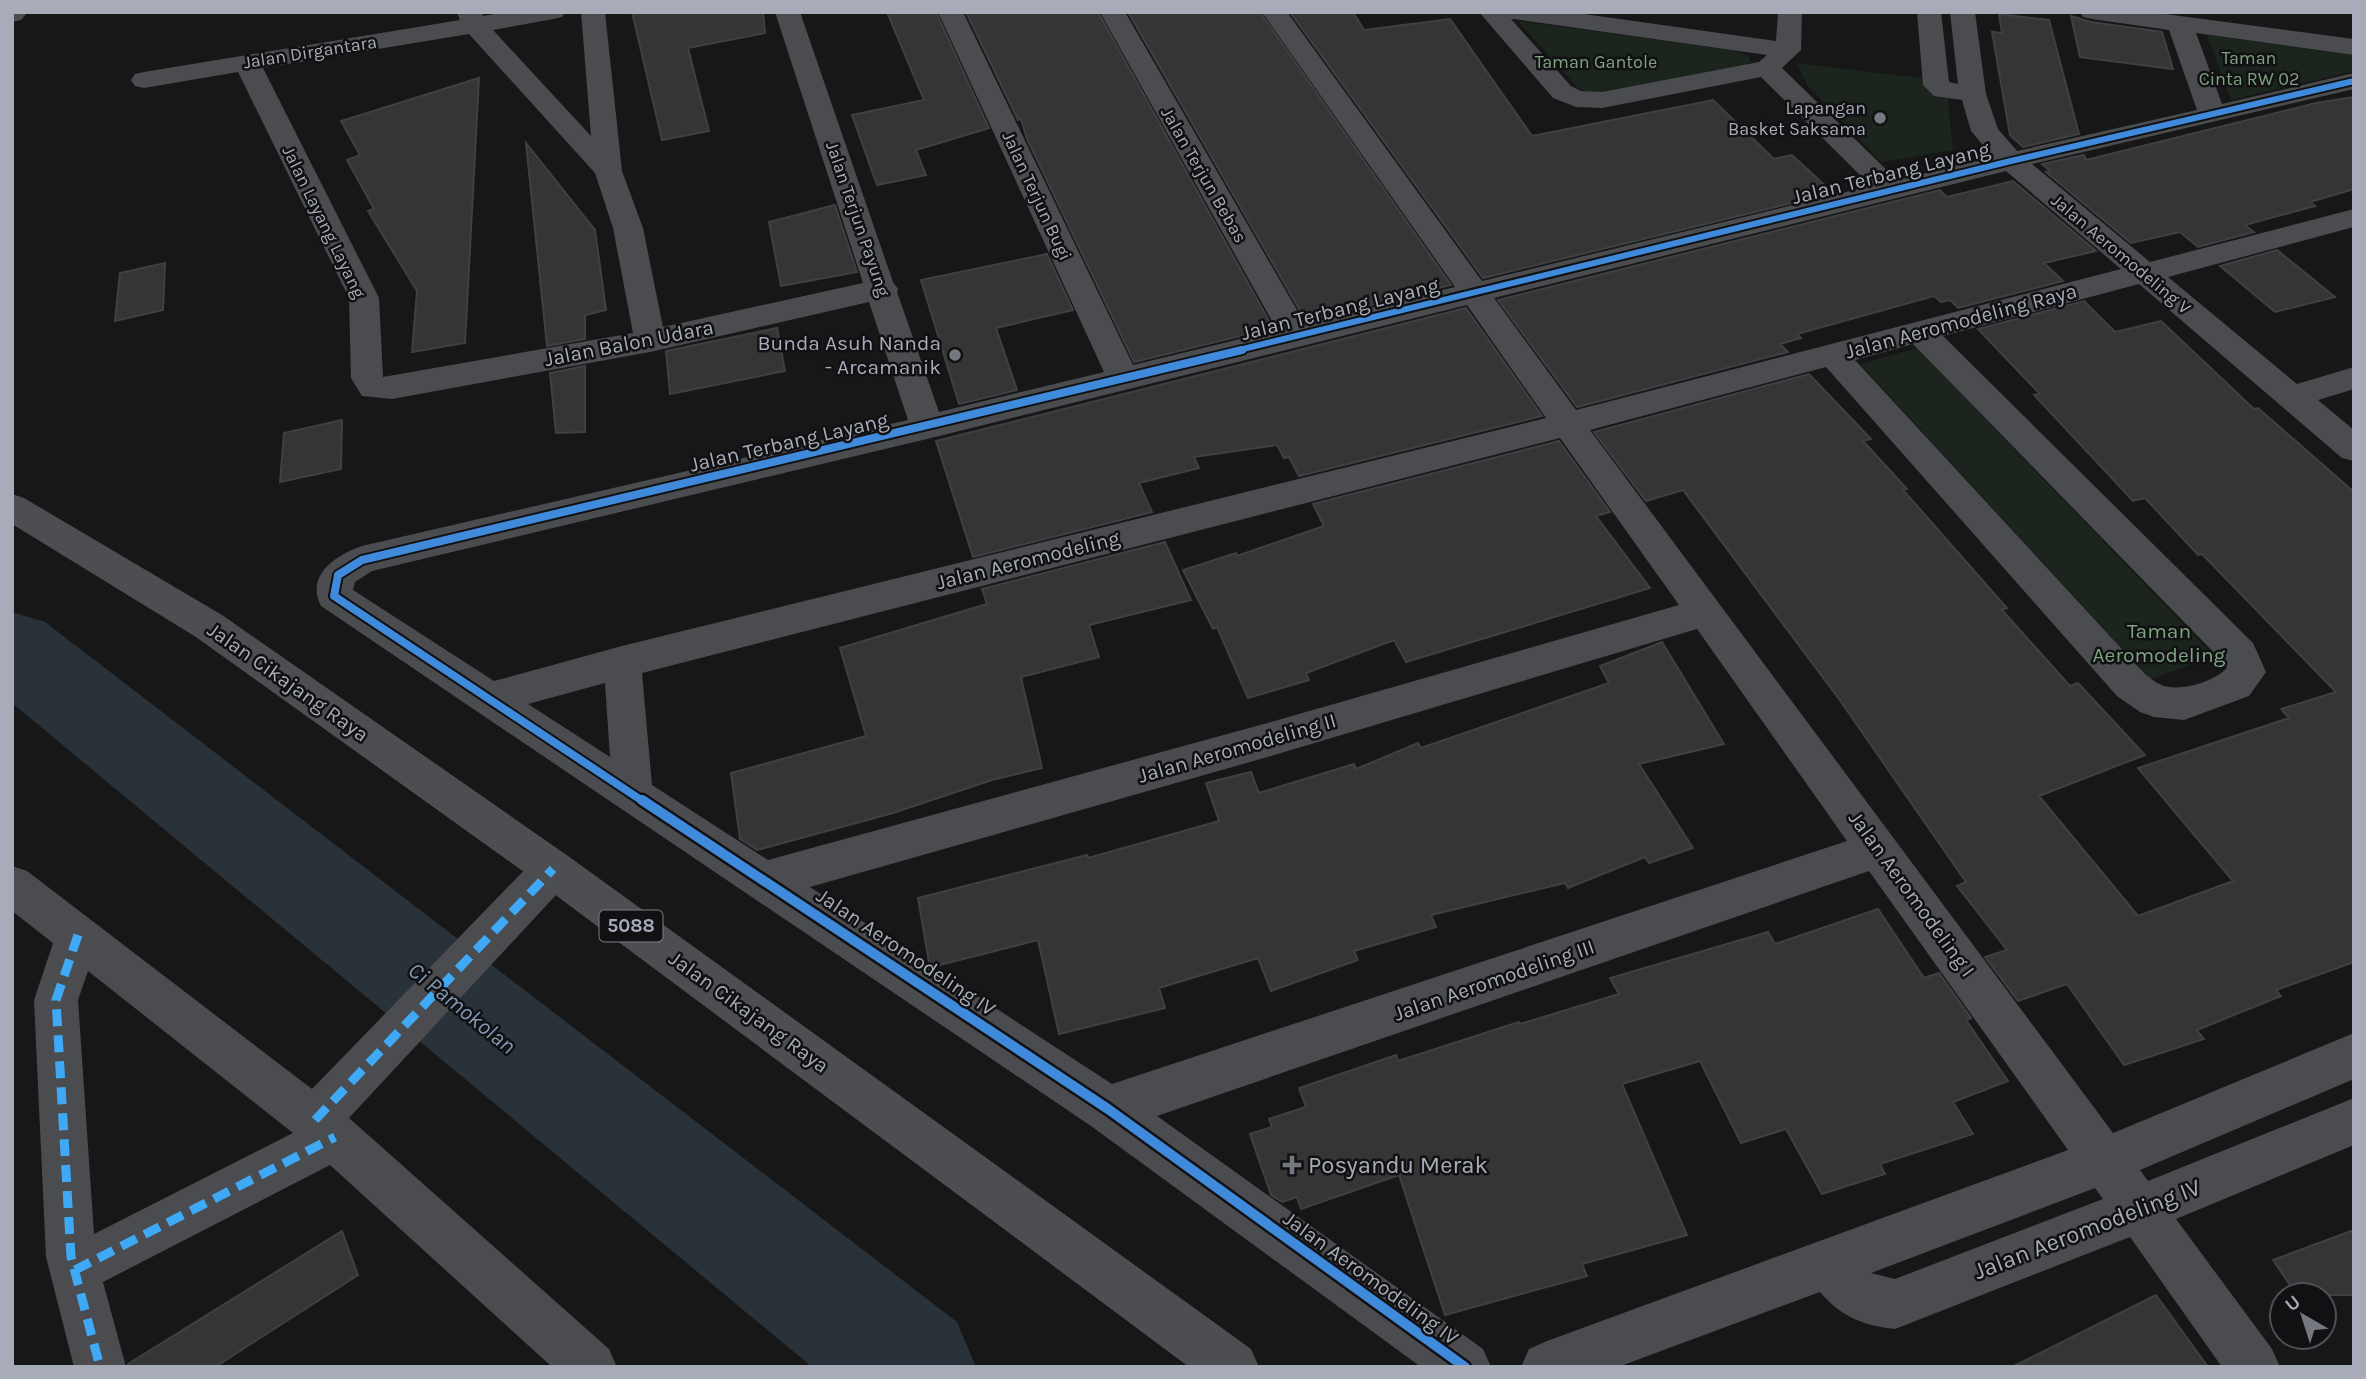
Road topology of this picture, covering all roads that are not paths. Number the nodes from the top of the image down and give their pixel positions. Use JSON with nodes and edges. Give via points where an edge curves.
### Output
{"nodes":[{"id":1,"x":553,"y":12,"type":"edge"},
{"id":2,"x":593,"y":12,"type":"edge"},
{"id":3,"x":787,"y":12,"type":"edge"},
{"id":4,"x":950,"y":12,"type":"edge"},
{"id":5,"x":1112,"y":12,"type":"edge"},
{"id":6,"x":1274,"y":12,"type":"edge"},
{"id":7,"x":1491,"y":12,"type":"edge"},
{"id":8,"x":1514,"y":12,"type":"edge"},
{"id":9,"x":1790,"y":12,"type":"edge"},
{"id":10,"x":1929,"y":12,"type":"edge"},
{"id":11,"x":1962,"y":12,"type":"edge"},
{"id":12,"x":2092,"y":12,"type":"edge"},
{"id":13,"x":472,"y":19,"type":"edge"},
{"id":14,"x":2180,"y":23,"type":"junction"},
{"id":15,"x":2354,"y":47,"type":"edge"},
{"id":16,"x":1788,"y":50,"type":"junction"},
{"id":17,"x":247,"y":63,"type":"junction"},
{"id":18,"x":1767,"y":68,"type":"junction"},
{"id":19,"x":144,"y":80,"type":"dead end"},
{"id":20,"x":2354,"y":80,"type":"edge"},
{"id":21,"x":1973,"y":94,"type":"junction"},
{"id":22,"x":2212,"y":114,"type":"junction"},
{"id":23,"x":2011,"y":161,"type":"junction"},
{"id":24,"x":608,"y":171,"type":"junction"},
{"id":25,"x":1891,"y":190,"type":"junction"},
{"id":26,"x":2354,"y":218,"type":"edge"},
{"id":27,"x":2143,"y":274,"type":"junction"},
{"id":28,"x":883,"y":289,"type":"junction"},
{"id":29,"x":1476,"y":294,"type":"junction"},
{"id":30,"x":1919,"y":331,"type":"junction"},
{"id":31,"x":1297,"y":337,"type":"junction"},
{"id":32,"x":650,"y":341,"type":"junction"},
{"id":33,"x":1832,"y":354,"type":"junction"},
{"id":34,"x":2354,"y":378,"type":"edge"},
{"id":35,"x":1123,"y":379,"type":"junction"},
{"id":36,"x":373,"y":388,"type":"joint"},
{"id":37,"x":2291,"y":397,"type":"junction"},
{"id":38,"x":1568,"y":424,"type":"junction"},
{"id":39,"x":927,"y":427,"type":"junction"},
{"id":40,"x":2354,"y":449,"type":"edge"},
{"id":41,"x":12,"y":507,"type":"edge"},
{"id":42,"x":338,"y":575,"type":"joint"},
{"id":43,"x":1706,"y":612,"type":"junction"},
{"id":44,"x":622,"y":662,"type":"junction"},
{"id":45,"x":488,"y":699,"type":"junction"},
{"id":46,"x":633,"y":794,"type":"junction"},
{"id":47,"x":1879,"y":849,"type":"junction"},
{"id":48,"x":767,"y":880,"type":"junction"},
{"id":49,"x":541,"y":881,"type":"junction"},
{"id":50,"x":12,"y":885,"type":"edge"},
{"id":51,"x":78,"y":935,"type":"junction"},
{"id":52,"x":2354,"y":1056,"type":"edge"},
{"id":53,"x":1108,"y":1109,"type":"junction"},
{"id":54,"x":331,"y":1116,"type":"junction"},
{"id":55,"x":2354,"y":1121,"type":"edge"},
{"id":56,"x":2106,"y":1160,"type":"junction"},
{"id":57,"x":2140,"y":1209,"type":"junction"},
{"id":58,"x":1829,"y":1265,"type":"junction"},
{"id":59,"x":75,"y":1270,"type":"junction"},
{"id":60,"x":100,"y":1367,"type":"edge"},
{"id":61,"x":591,"y":1367,"type":"edge"},
{"id":62,"x":1233,"y":1367,"type":"edge"},
{"id":63,"x":1465,"y":1367,"type":"edge"},
{"id":64,"x":1547,"y":1367,"type":"edge"},
{"id":65,"x":2254,"y":1367,"type":"edge"}],
"edges":[{"from":1,"to":13,"type":"street","name":"Jalan Dirgantara"},
{"from":2,"to":24,"type":"street"},
{"from":3,"to":28,"type":"street","name":"Jalan Terjun Payung"},
{"from":4,"to":35,"type":"street","name":"Jalan Terjun Bugi"},
{"from":5,"to":31,"type":"street","name":"Jalan Terjun Bebas"},
{"from":6,"to":29,"type":"street","name":"Jalan Aeromodeling I"},
{"from":7,"to":18,"type":"street","via":[[1562,92],[1576,99],[1602,100]]},
{"from":8,"to":16,"type":"street"},
{"from":9,"to":16,"type":"street"},
{"from":10,"to":21,"type":"street","via":[[1936,85]]},
{"from":11,"to":21,"type":"street","name":"Jalan Aeromodeling V"},
{"from":12,"to":14,"type":"street"},
{"from":13,"to":17,"type":"street","name":"Jalan Dirgantara"},
{"from":13,"to":24,"type":"street"},
{"from":14,"to":15,"type":"street"},
{"from":14,"to":22,"type":"street"},
{"from":16,"to":18,"type":"street"},
{"from":17,"to":19,"type":"street","name":"Jalan Dirgantara"},
{"from":17,"to":36,"type":"street","name":"Jalan Layang Layang","via":[[364,298],[367,378]]},
{"from":18,"to":25,"type":"street"},
{"from":20,"to":22,"type":"street","name":"Jalan Terbang Layang"},
{"from":21,"to":23,"type":"street","name":"Jalan Aeromodeling V","via":[[1985,131]]},
{"from":22,"to":23,"type":"street","name":"Jalan Terbang Layang"},
{"from":23,"to":25,"type":"street","name":"Jalan Terbang Layang"},
{"from":23,"to":27,"type":"street","name":"Jalan Aeromodeling V"},
{"from":24,"to":32,"type":"street","via":[[628,228]]},
{"from":25,"to":29,"type":"street","name":"Jalan Terbang Layang"},
{"from":26,"to":27,"type":"street","name":"Jalan Aeromodeling Raya"},
{"from":27,"to":30,"type":"street","name":"Jalan Aeromodeling Raya"},
{"from":27,"to":37,"type":"street","name":"Jalan Aeromodeling V"},
{"from":28,"to":32,"type":"street","name":"Jalan Balon Udara"},
{"from":28,"to":39,"type":"street","name":"Jalan Terjun Payung"},
{"from":29,"to":31,"type":"street","name":"Jalan Terbang Layang"},
{"from":29,"to":38,"type":"street","name":"Jalan Aeromodeling I"},
{"from":30,"to":33,"type":"street","name":"Jalan Aeromodeling Raya"},
{"from":30,"to":33,"type":"street","via":[[2240,654],[2247,671],[2235,685],[2184,704],[2154,701],[2132,685]]},
{"from":31,"to":35,"type":"street","name":"Jalan Terbang Layang"},
{"from":32,"to":36,"type":"street","name":"Jalan Balon Udara"},
{"from":33,"to":38,"type":"street","name":"Jalan Aeromodeling Raya"},
{"from":34,"to":37,"type":"street"},
{"from":35,"to":39,"type":"street","name":"Jalan Terbang Layang"},
{"from":37,"to":40,"type":"street","name":"Jalan Aeromodeling V"},
{"from":38,"to":43,"type":"street","name":"Jalan Aeromodeling I"},
{"from":38,"to":44,"type":"street","name":"Jalan Aeromodeling"},
{"from":39,"to":42,"type":"street","name":"Jalan Terbang Layang","via":[[362,560]]},
{"from":41,"to":49,"type":"main road","name":"Jalan Cikajang Raya","number":"5088","via":[[209,626]]},
{"from":42,"to":45,"type":"street","name":"Jalan Aeromodeling IV","via":[[334,596]]},
{"from":43,"to":47,"type":"street","name":"Jalan Aeromodeling I"},
{"from":43,"to":48,"type":"street","name":"Jalan Aeromodeling II"},
{"from":44,"to":45,"type":"street","name":"Jalan Aeromodeling"},
{"from":44,"to":46,"type":"street"},
{"from":45,"to":46,"type":"street","name":"Jalan Aeromodeling IV"},
{"from":46,"to":48,"type":"street","name":"Jalan Aeromodeling IV"},
{"from":47,"to":53,"type":"street","name":"Jalan Aeromodeling III"},
{"from":47,"to":56,"type":"street","name":"Jalan Aeromodeling I"},
{"from":48,"to":53,"type":"street","name":"Jalan Aeromodeling IV"},
{"from":49,"to":54,"type":"street"},
{"from":49,"to":62,"type":"main road","name":"Jalan Cikajang Raya","number":"5088"},
{"from":50,"to":51,"type":"street"},
{"from":51,"to":54,"type":"street"},
{"from":51,"to":59,"type":"street","via":[[56,1000]]},
{"from":52,"to":56,"type":"street"},
{"from":53,"to":63,"type":"street","name":"Jalan Aeromodeling IV"},
{"from":54,"to":59,"type":"street"},
{"from":54,"to":61,"type":"street"},
{"from":55,"to":57,"type":"street","name":"Jalan Aeromodeling IV"},
{"from":56,"to":57,"type":"street","name":"Jalan Aeromodeling I"},
{"from":56,"to":58,"type":"street"},
{"from":57,"to":58,"type":"street","name":"Jalan Aeromodeling IV","via":[[1895,1304],[1855,1295]]},
{"from":57,"to":65,"type":"street","name":"Jalan Aeromodeling I"},
{"from":58,"to":64,"type":"street"},
{"from":59,"to":60,"type":"street"}]}
